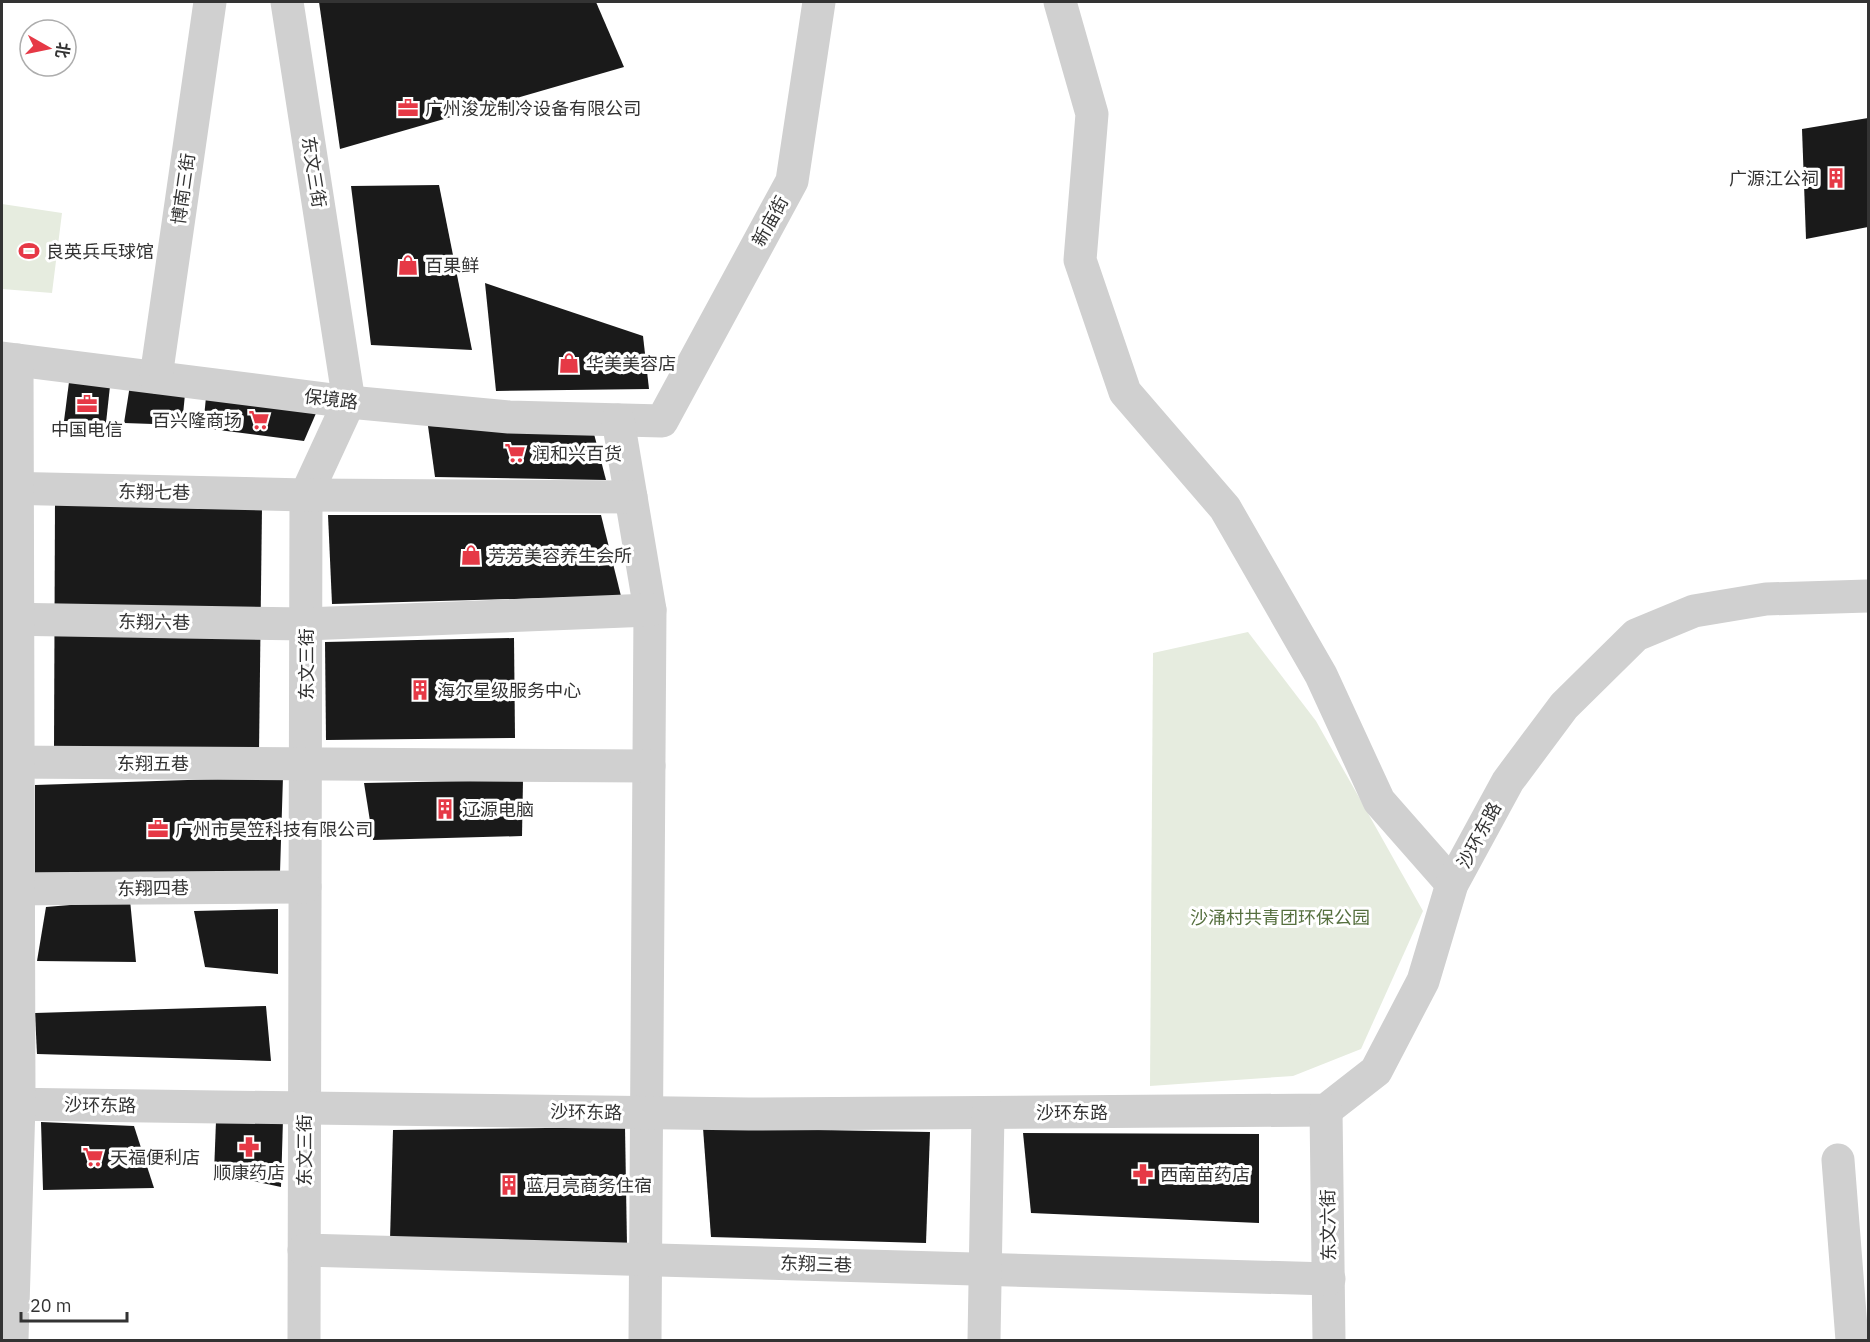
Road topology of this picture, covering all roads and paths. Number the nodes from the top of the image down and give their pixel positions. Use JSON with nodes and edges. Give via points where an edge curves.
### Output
{"nodes":[{"id":1,"x":210,"y":2,"type":"edge"},
{"id":2,"x":287,"y":2,"type":"edge"},
{"id":3,"x":819,"y":2,"type":"edge"},
{"id":4,"x":1060,"y":2,"type":"edge"},
{"id":5,"x":9,"y":359,"type":"edge"},
{"id":6,"x":156,"y":377,"type":"junction"},
{"id":7,"x":349,"y":402,"type":"junction"},
{"id":8,"x":618,"y":420,"type":"junction"},
{"id":9,"x":662,"y":421,"type":"joint"},
{"id":10,"x":2,"y":488,"type":"edge"},
{"id":11,"x":306,"y":495,"type":"junction"},
{"id":12,"x":631,"y":497,"type":"junction"},
{"id":13,"x":1869,"y":596,"type":"edge"},
{"id":14,"x":650,"y":610,"type":"junction"},
{"id":15,"x":2,"y":619,"type":"edge"},
{"id":16,"x":306,"y":624,"type":"junction"},
{"id":17,"x":2,"y":762,"type":"edge"},
{"id":18,"x":305,"y":764,"type":"junction"},
{"id":19,"x":649,"y":766,"type":"junction"},
{"id":20,"x":1452,"y":884,"type":"junction"},
{"id":21,"x":305,"y":887,"type":"junction"},
{"id":22,"x":2,"y":890,"type":"edge"},
{"id":23,"x":10,"y":1104,"type":"edge"},
{"id":24,"x":304,"y":1108,"type":"junction"},
{"id":25,"x":1326,"y":1110,"type":"junction"},
{"id":26,"x":648,"y":1113,"type":"junction"},
{"id":27,"x":988,"y":1113,"type":"junction"},
{"id":28,"x":1838,"y":1160,"type":"dead end"},
{"id":29,"x":304,"y":1250,"type":"junction"},
{"id":30,"x":646,"y":1259,"type":"junction"},
{"id":31,"x":985,"y":1269,"type":"junction"},
{"id":32,"x":1329,"y":1279,"type":"junction"},
{"id":33,"x":12,"y":1341,"type":"edge"},
{"id":34,"x":304,"y":1341,"type":"edge"},
{"id":35,"x":645,"y":1341,"type":"edge"},
{"id":36,"x":984,"y":1341,"type":"edge"},
{"id":37,"x":1329,"y":1341,"type":"edge"},
{"id":38,"x":1852,"y":1341,"type":"edge"}],
"edges":[{"from":1,"to":6,"type":"street","name":"博南三街"},
{"from":2,"to":7,"type":"street","name":"东文三街"},
{"from":3,"to":9,"type":"street","name":"新庙街","via":[[792,181]]},
{"from":4,"to":20,"type":"street","via":[[1092,114],[1080,260],[1125,392],[1225,508],[1321,675],[1379,801]]},
{"from":5,"to":6,"type":"street","name":"保境路"},
{"from":5,"to":23,"type":"street"},
{"from":6,"to":7,"type":"street","name":"保境路"},
{"from":7,"to":8,"type":"street","name":"保境路","via":[[509,417]]},
{"from":7,"to":11,"type":"street","name":"东文三街"},
{"from":8,"to":9,"type":"street","name":"保境路"},
{"from":8,"to":12,"type":"street"},
{"from":10,"to":11,"type":"street","name":"东翔七巷"},
{"from":11,"to":12,"type":"street","name":"东翔七巷"},
{"from":11,"to":16,"type":"street","name":"东文三街"},
{"from":12,"to":14,"type":"street"},
{"from":13,"to":20,"type":"street","name":"沙环东路","via":[[1766,599],[1694,611],[1636,635],[1564,706],[1508,781]]},
{"from":14,"to":16,"type":"street","name":"东翔六巷"},
{"from":14,"to":19,"type":"street"},
{"from":15,"to":16,"type":"street","name":"东翔六巷"},
{"from":16,"to":18,"type":"street","name":"东文三街"},
{"from":17,"to":18,"type":"street","name":"东翔五巷"},
{"from":18,"to":19,"type":"street","name":"东翔五巷"},
{"from":18,"to":21,"type":"street","name":"东文三街"},
{"from":19,"to":26,"type":"street"},
{"from":20,"to":25,"type":"street","name":"沙环东路","via":[[1423,981],[1376,1071]]},
{"from":21,"to":22,"type":"street","name":"东翔四巷"},
{"from":21,"to":24,"type":"street","name":"东文三街"},
{"from":23,"to":24,"type":"street","name":"沙环东路"},
{"from":23,"to":33,"type":"street"},
{"from":24,"to":26,"type":"street","name":"沙环东路"},
{"from":24,"to":29,"type":"street","name":"东文三街"},
{"from":25,"to":27,"type":"street","name":"沙环东路"},
{"from":25,"to":32,"type":"street","name":"东文六街"},
{"from":26,"to":27,"type":"street","name":"沙环东路"},
{"from":26,"to":30,"type":"street"},
{"from":27,"to":31,"type":"street"},
{"from":28,"to":38,"type":"street"},
{"from":29,"to":30,"type":"street","name":"东翔三巷"},
{"from":29,"to":34,"type":"street","name":"东文三街"},
{"from":30,"to":31,"type":"street","name":"东翔三巷"},
{"from":30,"to":35,"type":"street"},
{"from":31,"to":32,"type":"street","name":"东翔三巷"},
{"from":31,"to":36,"type":"street"},
{"from":32,"to":37,"type":"street","name":"东文六街"}]}
